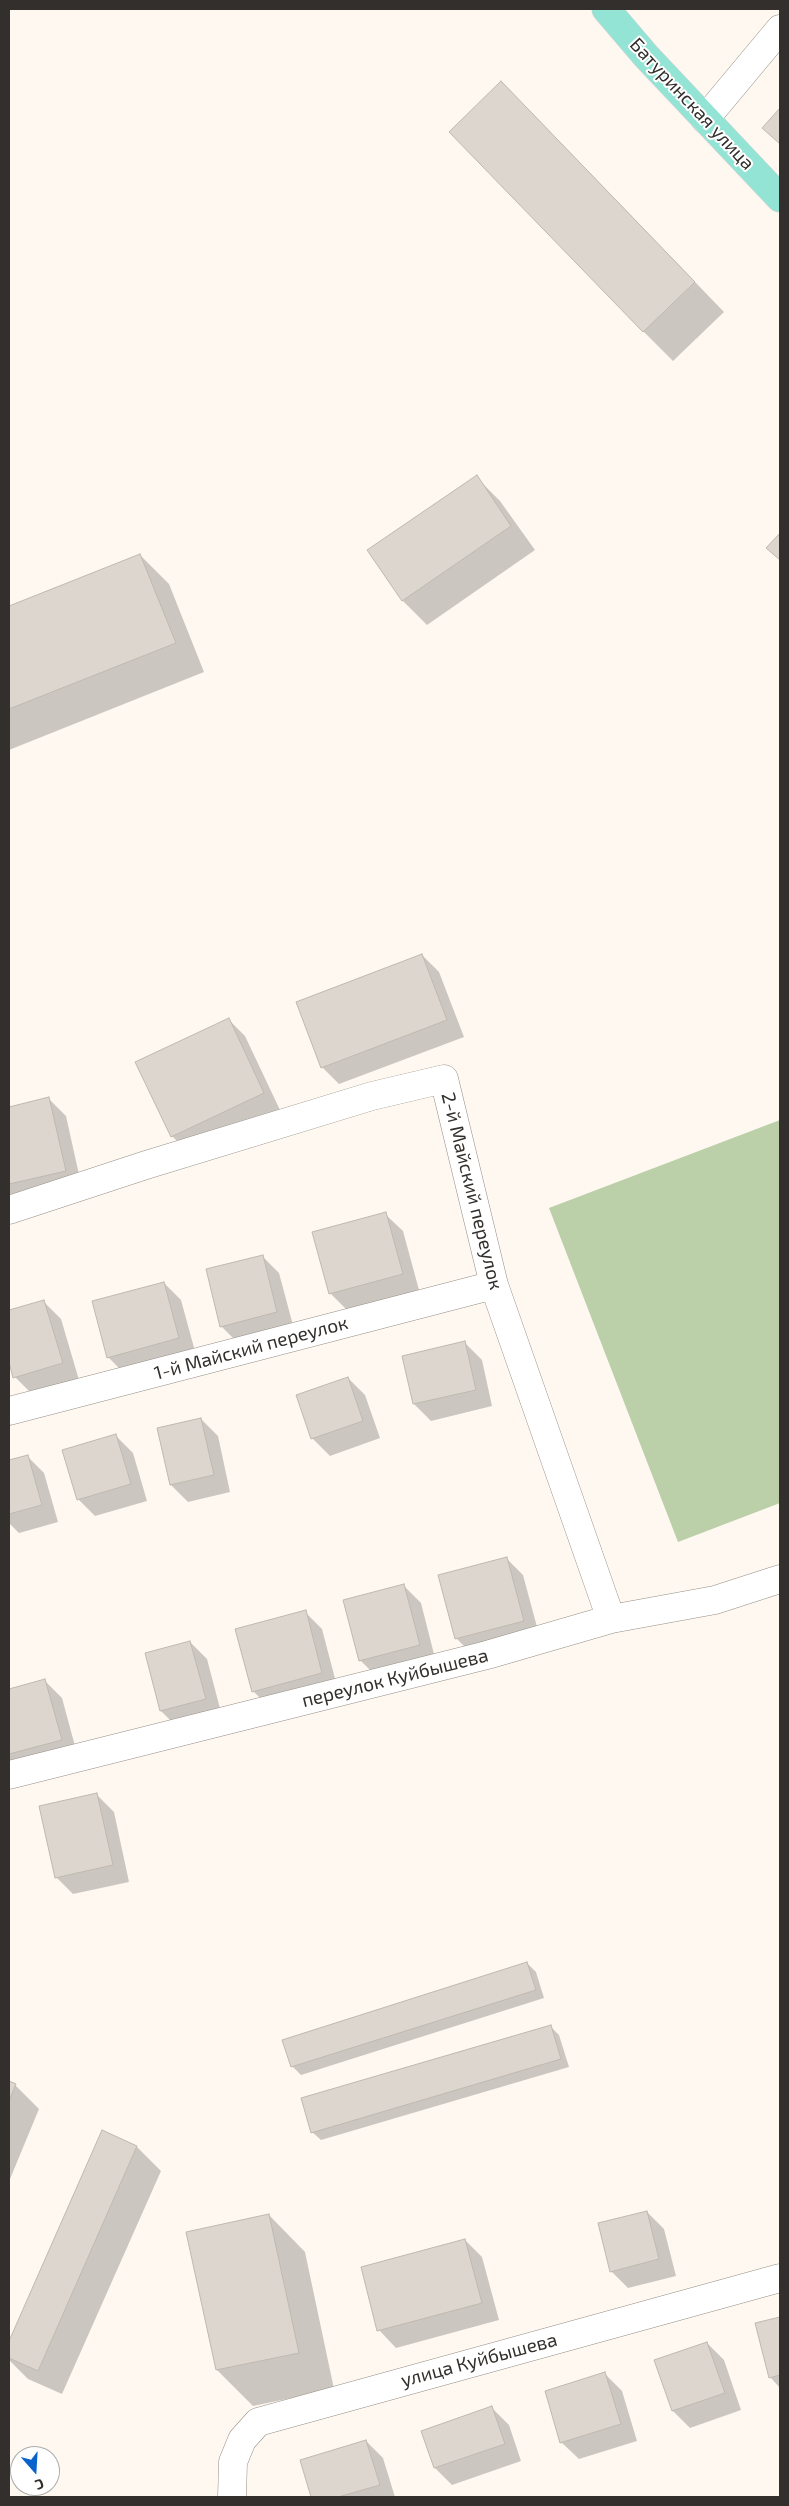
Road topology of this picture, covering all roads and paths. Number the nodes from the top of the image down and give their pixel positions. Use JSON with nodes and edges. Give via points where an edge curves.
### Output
{"nodes":[{"id":1,"x":606,"y":9,"type":"edge"},
{"id":2,"x":780,"y":29,"type":"edge"},
{"id":3,"x":705,"y":119,"type":"junction"},
{"id":4,"x":780,"y":198,"type":"edge"},
{"id":5,"x":9,"y":1210,"type":"edge"},
{"id":6,"x":494,"y":1285,"type":"junction"},
{"id":7,"x":9,"y":1411,"type":"edge"},
{"id":8,"x":780,"y":1579,"type":"edge"},
{"id":9,"x":611,"y":1619,"type":"junction"},
{"id":10,"x":9,"y":1775,"type":"edge"},
{"id":11,"x":780,"y":2278,"type":"edge"},
{"id":12,"x":232,"y":2497,"type":"edge"}],
"edges":[{"from":1,"to":3,"type":"main road","name":"Батуринская улица"},
{"from":2,"to":3,"type":"street"},
{"from":3,"to":4,"type":"main road","name":"Батуринская улица"},
{"from":5,"to":6,"type":"street","name":"2-й Майский переулок","via":[[372,1096],[444,1079]]},
{"from":6,"to":7,"type":"street","name":"1-й Майский переулок"},
{"from":6,"to":9,"type":"street","name":"2-й Майский переулок"},
{"from":8,"to":9,"type":"street","name":"переулок Куйбышева","via":[[715,1600]]},
{"from":9,"to":10,"type":"street","name":"переулок Куйбышева","via":[[487,1656]]},
{"from":11,"to":12,"type":"street","name":"улица Куйбышева","via":[[258,2422],[242,2440],[233,2462]]}]}
